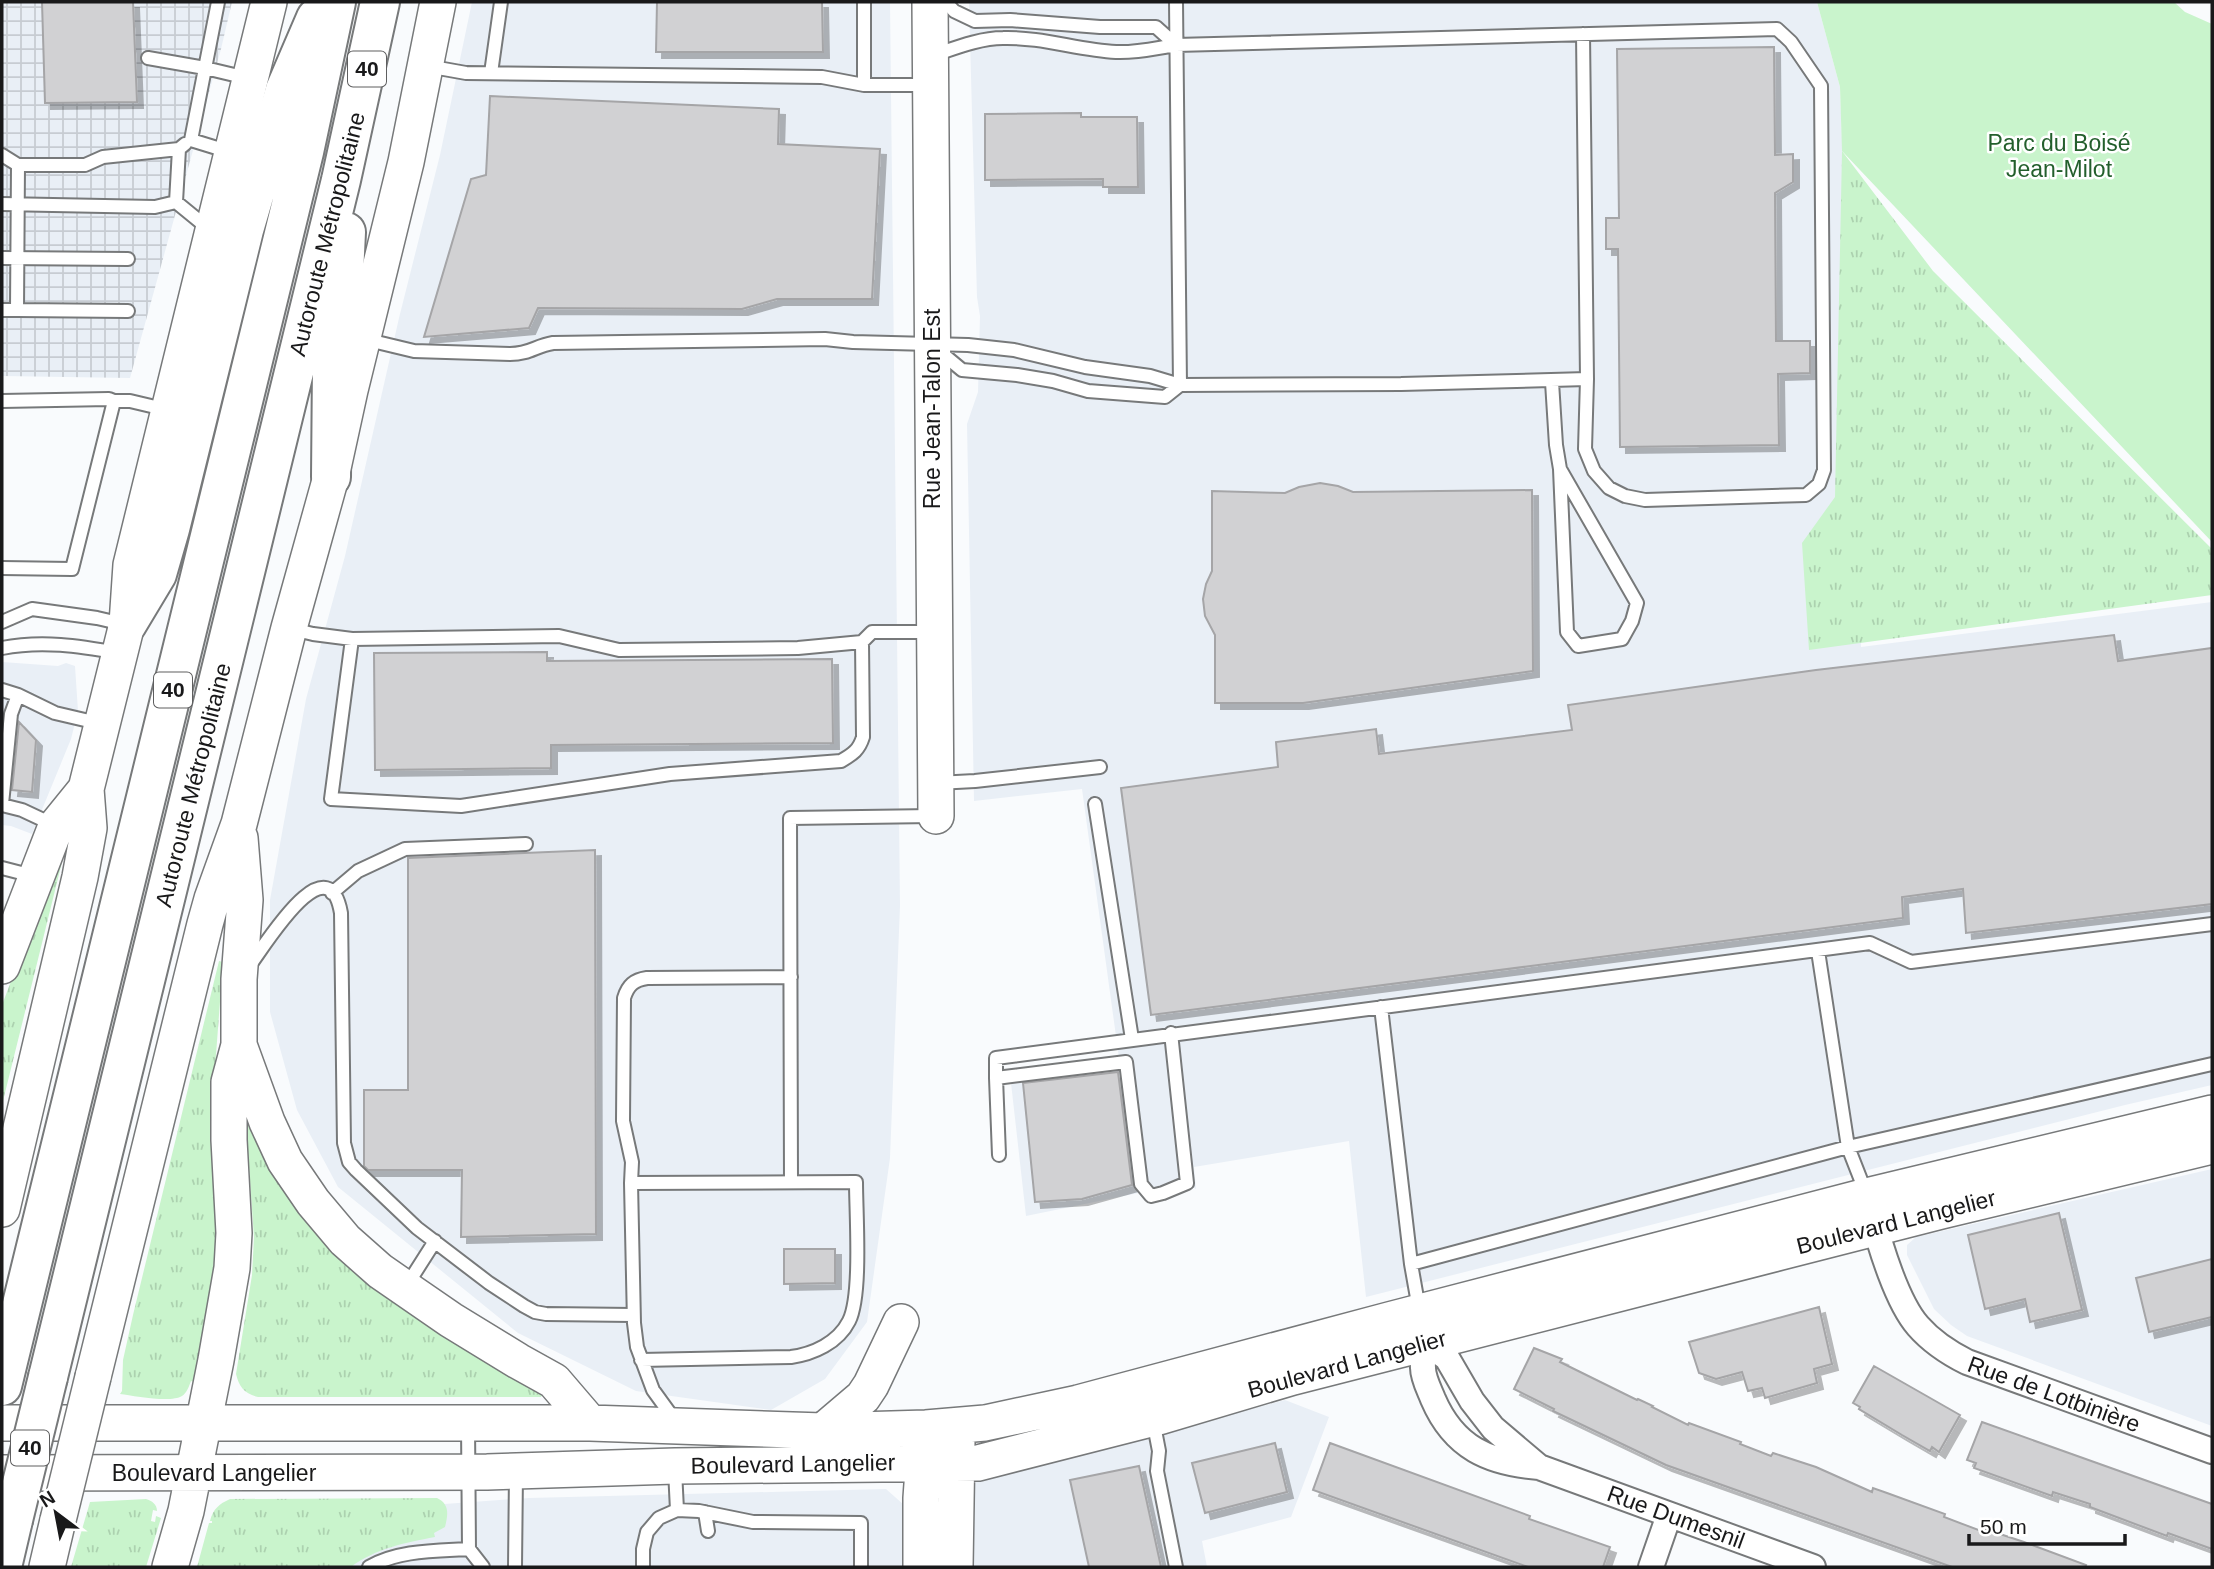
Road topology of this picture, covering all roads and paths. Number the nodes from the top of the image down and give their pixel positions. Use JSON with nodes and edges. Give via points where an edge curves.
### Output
{"nodes":[{"id":1,"x":218,"y":2,"type":"edge"},
{"id":2,"x":259,"y":2,"type":"edge"},
{"id":3,"x":269,"y":2,"type":"edge"},
{"id":4,"x":324,"y":2,"type":"edge"},
{"id":5,"x":336,"y":2,"type":"edge"},
{"id":6,"x":380,"y":2,"type":"edge"},
{"id":7,"x":438,"y":2,"type":"edge"},
{"id":8,"x":501,"y":2,"type":"edge"},
{"id":9,"x":864,"y":2,"type":"edge"},
{"id":10,"x":930,"y":2,"type":"edge"},
{"id":11,"x":946,"y":2,"type":"edge"},
{"id":12,"x":1176,"y":2,"type":"edge"},
{"id":13,"x":1583,"y":34,"type":"junction"},
{"id":14,"x":1176,"y":45,"type":"junction"},
{"id":15,"x":148,"y":58,"type":"dead end"},
{"id":16,"x":426,"y":66,"type":"junction"},
{"id":17,"x":205,"y":68,"type":"junction"},
{"id":18,"x":930,"y":70,"type":"junction"},
{"id":19,"x":491,"y":73,"type":"junction"},
{"id":20,"x":250,"y":79,"type":"junction"},
{"id":21,"x":864,"y":85,"type":"junction"},
{"id":22,"x":352,"y":136,"type":"junction"},
{"id":23,"x":191,"y":140,"type":"junction"},
{"id":24,"x":179,"y":149,"type":"junction"},
{"id":25,"x":232,"y":152,"type":"junction"},
{"id":26,"x":2,"y":155,"type":"edge"},
{"id":27,"x":18,"y":166,"type":"junction"},
{"id":28,"x":176,"y":202,"type":"junction"},
{"id":29,"x":2,"y":204,"type":"edge"},
{"id":30,"x":18,"y":204,"type":"junction"},
{"id":31,"x":212,"y":231,"type":"junction"},
{"id":32,"x":2,"y":258,"type":"edge"},
{"id":33,"x":18,"y":258,"type":"junction"},
{"id":34,"x":128,"y":259,"type":"dead end"},
{"id":35,"x":2,"y":310,"type":"edge"},
{"id":36,"x":17,"y":310,"type":"junction"},
{"id":37,"x":128,"y":311,"type":"dead end"},
{"id":38,"x":363,"y":339,"type":"junction"},
{"id":39,"x":932,"y":345,"type":"junction"},
{"id":40,"x":1587,"y":379,"type":"junction"},
{"id":41,"x":1552,"y":382,"type":"junction"},
{"id":42,"x":1180,"y":386,"type":"junction"},
{"id":43,"x":2,"y":401,"type":"edge"},
{"id":44,"x":114,"y":401,"type":"junction"},
{"id":45,"x":168,"y":410,"type":"junction"},
{"id":46,"x":1560,"y":469,"type":"junction"},
{"id":47,"x":331,"y":477,"type":"junction"},
{"id":48,"x":2,"y":568,"type":"edge"},
{"id":49,"x":2,"y":622,"type":"edge"},
{"id":50,"x":289,"y":628,"type":"junction"},
{"id":51,"x":934,"y":632,"type":"junction"},
{"id":52,"x":123,"y":639,"type":"junction"},
{"id":53,"x":352,"y":639,"type":"junction"},
{"id":54,"x":862,"y":642,"type":"junction"},
{"id":55,"x":2,"y":648,"type":"edge"},
{"id":56,"x":2,"y":690,"type":"edge"},
{"id":57,"x":18,"y":695,"type":"junction"},
{"id":58,"x":102,"y":724,"type":"junction"},
{"id":59,"x":1100,"y":766,"type":"dead end"},
{"id":60,"x":86,"y":789,"type":"junction"},
{"id":61,"x":936,"y":799,"type":"junction"},
{"id":62,"x":1094,"y":804,"type":"dead end"},
{"id":63,"x":2,"y":805,"type":"edge"},
{"id":64,"x":239,"y":824,"type":"junction"},
{"id":65,"x":56,"y":826,"type":"junction"},
{"id":66,"x":526,"y":844,"type":"dead end"},
{"id":67,"x":2,"y":868,"type":"edge"},
{"id":68,"x":37,"y":877,"type":"junction"},
{"id":69,"x":332,"y":893,"type":"junction"},
{"id":70,"x":2212,"y":924,"type":"edge"},
{"id":71,"x":1818,"y":951,"type":"junction"},
{"id":72,"x":3,"y":960,"type":"edge"},
{"id":73,"x":791,"y":978,"type":"junction"},
{"id":74,"x":239,"y":979,"type":"junction"},
{"id":75,"x":1381,"y":1007,"type":"junction"},
{"id":76,"x":1171,"y":1034,"type":"junction"},
{"id":77,"x":1132,"y":1039,"type":"junction"},
{"id":78,"x":239,"y":1045,"type":"junction"},
{"id":79,"x":2212,"y":1064,"type":"edge"},
{"id":80,"x":996,"y":1078,"type":"junction"},
{"id":81,"x":2212,"y":1113,"type":"edge"},
{"id":82,"x":2212,"y":1146,"type":"edge"},
{"id":83,"x":1848,"y":1147,"type":"junction"},
{"id":84,"x":999,"y":1155,"type":"dead end"},
{"id":85,"x":792,"y":1182,"type":"junction"},
{"id":86,"x":631,"y":1183,"type":"junction"},
{"id":87,"x":2,"y":1209,"type":"edge"},
{"id":88,"x":1871,"y":1212,"type":"junction"},
{"id":89,"x":435,"y":1241,"type":"junction"},
{"id":90,"x":1411,"y":1264,"type":"junction"},
{"id":91,"x":405,"y":1289,"type":"junction"},
{"id":92,"x":633,"y":1315,"type":"junction"},
{"id":93,"x":901,"y":1322,"type":"dead end"},
{"id":94,"x":1423,"y":1328,"type":"junction"},
{"id":95,"x":640,"y":1360,"type":"junction"},
{"id":96,"x":3,"y":1382,"type":"edge"},
{"id":97,"x":1153,"y":1419,"type":"junction"},
{"id":98,"x":2,"y":1423,"type":"edge"},
{"id":99,"x":203,"y":1423,"type":"junction"},
{"id":100,"x":468,"y":1423,"type":"junction"},
{"id":101,"x":590,"y":1423,"type":"junction"},
{"id":102,"x":680,"y":1427,"type":"junction"},
{"id":103,"x":942,"y":1427,"type":"junction"},
{"id":104,"x":823,"y":1431,"type":"junction"},
{"id":105,"x":2212,"y":1451,"type":"edge"},
{"id":106,"x":940,"y":1464,"type":"junction"},
{"id":107,"x":675,"y":1466,"type":"junction"},
{"id":108,"x":1539,"y":1467,"type":"junction"},
{"id":109,"x":468,"y":1471,"type":"junction"},
{"id":110,"x":516,"y":1471,"type":"junction"},
{"id":111,"x":193,"y":1473,"type":"junction"},
{"id":112,"x":2,"y":1474,"type":"edge"},
{"id":113,"x":677,"y":1510,"type":"junction"},
{"id":114,"x":705,"y":1512,"type":"junction"},
{"id":115,"x":1669,"y":1515,"type":"junction"},
{"id":116,"x":708,"y":1531,"type":"dead end"},
{"id":117,"x":469,"y":1549,"type":"junction"},
{"id":118,"x":2,"y":1567,"type":"edge"},
{"id":119,"x":47,"y":1567,"type":"edge"},
{"id":120,"x":170,"y":1567,"type":"edge"},
{"id":121,"x":369,"y":1567,"type":"edge"},
{"id":122,"x":483,"y":1567,"type":"edge"},
{"id":123,"x":515,"y":1567,"type":"edge"},
{"id":124,"x":643,"y":1567,"type":"edge"},
{"id":125,"x":861,"y":1567,"type":"edge"},
{"id":126,"x":920,"y":1567,"type":"edge"},
{"id":127,"x":956,"y":1567,"type":"edge"},
{"id":128,"x":1176,"y":1567,"type":"edge"},
{"id":129,"x":1651,"y":1567,"type":"edge"},
{"id":130,"x":1813,"y":1567,"type":"edge"}],
"edges":[{"from":1,"to":17,"type":"lane"},
{"from":2,"to":3,"type":"lane"},
{"from":3,"to":20,"type":"main road"},
{"from":4,"to":52,"type":"highway","via":[[285,90],[251,204],[157,574]]},
{"from":5,"to":96,"type":"highway","name":"Autoroute Métropolitaine","number":"40","via":[[304,152]]},
{"from":6,"to":22,"type":"highway","name":"Autoroute Métropolitaine","number":"40"},
{"from":7,"to":16,"type":"main road"},
{"from":8,"to":19,"type":"lane"},
{"from":9,"to":21,"type":"lane"},
{"from":10,"to":18,"type":"main road","name":"Rue Jean-Talon Est"},
{"from":11,"to":14,"type":"lane","via":[[975,21],[1156,27]]},
{"from":12,"to":14,"type":"lane"},
{"from":13,"to":14,"type":"lane"},
{"from":13,"to":40,"type":"lane"},
{"from":13,"to":40,"type":"lane","via":[[1777,29],[1821,86],[1824,470],[1819,484],[1806,495],[1645,500],[1625,496],[1609,488],[1594,471],[1585,449]]},
{"from":14,"to":18,"type":"lane","via":[[1118,52],[1000,38],[981,41]]},
{"from":14,"to":42,"type":"lane"},
{"from":15,"to":17,"type":"lane"},
{"from":16,"to":19,"type":"lane"},
{"from":16,"to":38,"type":"main road"},
{"from":17,"to":20,"type":"lane"},
{"from":17,"to":23,"type":"lane"},
{"from":18,"to":21,"type":"lane"},
{"from":18,"to":39,"type":"main road","name":"Rue Jean-Talon Est"},
{"from":19,"to":21,"type":"lane","via":[[822,78]]},
{"from":20,"to":25,"type":"main road"},
{"from":22,"to":47,"type":"highway","via":[[342,317],[332,365]]},
{"from":22,"to":118,"type":"highway","name":"Autoroute Métropolitaine","number":"40","bridge":true},
{"from":23,"to":24,"type":"lane"},
{"from":23,"to":25,"type":"lane"},
{"from":24,"to":27,"type":"lane","via":[[103,157],[85,165]]},
{"from":24,"to":28,"type":"lane"},
{"from":25,"to":31,"type":"main road"},
{"from":26,"to":27,"type":"lane"},
{"from":27,"to":30,"type":"lane"},
{"from":28,"to":30,"type":"lane","via":[[155,207]]},
{"from":28,"to":31,"type":"lane"},
{"from":29,"to":30,"type":"lane"},
{"from":30,"to":33,"type":"lane"},
{"from":31,"to":45,"type":"main road"},
{"from":32,"to":33,"type":"lane"},
{"from":33,"to":34,"type":"lane"},
{"from":33,"to":36,"type":"lane"},
{"from":35,"to":36,"type":"lane"},
{"from":36,"to":37,"type":"lane"},
{"from":38,"to":39,"type":"lane","via":[[414,351],[510,355],[553,342],[804,339]]},
{"from":38,"to":47,"type":"main road"},
{"from":39,"to":42,"type":"lane","via":[[1014,350]]},
{"from":39,"to":42,"type":"lane","via":[[962,370],[1017,375],[1088,391],[1165,397]]},
{"from":39,"to":51,"type":"main road","name":"Rue Jean-Talon Est"},
{"from":40,"to":41,"type":"lane"},
{"from":41,"to":42,"type":"lane"},
{"from":41,"to":46,"type":"lane"},
{"from":43,"to":44,"type":"lane"},
{"from":44,"to":45,"type":"lane"},
{"from":44,"to":48,"type":"lane","via":[[72,569]]},
{"from":45,"to":52,"type":"main road","via":[[131,565]]},
{"from":46,"to":46,"type":"lane","via":[[1637,603],[1622,639],[1578,646],[1567,632]]},
{"from":47,"to":50,"type":"main road"},
{"from":49,"to":52,"type":"lane","via":[[32,609],[97,618]]},
{"from":50,"to":53,"type":"lane"},
{"from":50,"to":64,"type":"main road"},
{"from":51,"to":54,"type":"lane","via":[[872,632]]},
{"from":51,"to":61,"type":"main road","name":"Rue Jean-Talon Est"},
{"from":52,"to":55,"type":"lane"},
{"from":52,"to":58,"type":"main road"},
{"from":53,"to":54,"type":"lane","via":[[559,636],[619,650],[798,648]]},
{"from":53,"to":54,"type":"lane","via":[[331,799],[461,806],[670,774],[841,761],[855,753],[863,737]]},
{"from":56,"to":57,"type":"lane"},
{"from":57,"to":58,"type":"lane","via":[[55,713]]},
{"from":57,"to":63,"type":"lane","via":[[11,715]]},
{"from":58,"to":60,"type":"main road"},
{"from":59,"to":61,"type":"lane","via":[[975,781]]},
{"from":60,"to":65,"type":"main road"},
{"from":60,"to":87,"type":"main road","via":[[89,828],[80,877]]},
{"from":61,"to":73,"type":"lane","via":[[790,818]]},
{"from":62,"to":77,"type":"lane"},
{"from":63,"to":65,"type":"lane"},
{"from":64,"to":74,"type":"main road","via":[[245,900]]},
{"from":64,"to":119,"type":"main road","bridge":true,"via":[[205,924]]},
{"from":65,"to":68,"type":"main road"},
{"from":66,"to":69,"type":"lane","via":[[405,849],[358,871]]},
{"from":67,"to":68,"type":"lane"},
{"from":68,"to":72,"type":"main road"},
{"from":69,"to":74,"type":"lane","via":[[321,887],[299,900]]},
{"from":69,"to":89,"type":"lane","via":[[341,913],[346,1154],[356,1170]]},
{"from":70,"to":71,"type":"lane","via":[[1912,962],[1871,943]]},
{"from":71,"to":75,"type":"lane"},
{"from":71,"to":83,"type":"lane"},
{"from":73,"to":85,"type":"lane"},
{"from":73,"to":86,"type":"lane","via":[[648,978],[627,989],[622,1121],[632,1163]]},
{"from":74,"to":78,"type":"main road"},
{"from":75,"to":76,"type":"lane"},
{"from":75,"to":90,"type":"lane"},
{"from":76,"to":77,"type":"lane"},
{"from":76,"to":80,"type":"lane","via":[[1187,1183],[1163,1193],[1151,1196],[1141,1184],[1126,1062]]},
{"from":77,"to":80,"type":"lane","via":[[996,1058]]},
{"from":78,"to":91,"type":"main road","via":[[274,1138],[298,1181],[345,1240]]},
{"from":78,"to":99,"type":"main road","via":[[229,1082],[232,1268]]},
{"from":79,"to":83,"type":"lane"},
{"from":80,"to":84,"type":"lane"},
{"from":81,"to":88,"type":"main road","name":"Boulevard Langelier"},
{"from":82,"to":88,"type":"main road","name":"Boulevard Langelier"},
{"from":83,"to":88,"type":"lane"},
{"from":83,"to":90,"type":"lane"},
{"from":85,"to":86,"type":"lane"},
{"from":85,"to":95,"type":"lane","via":[[856,1182],[855,1292],[843,1329],[826,1345],[802,1356]]},
{"from":86,"to":92,"type":"lane"},
{"from":88,"to":94,"type":"main road","name":"Boulevard Langelier"},
{"from":88,"to":105,"type":"street","name":"Rue de Lotbinière","via":[[1911,1316],[1950,1353]]},
{"from":89,"to":91,"type":"lane"},
{"from":89,"to":92,"type":"lane","via":[[535,1312]]},
{"from":90,"to":94,"type":"lane"},
{"from":91,"to":101,"type":"main road","via":[[554,1381]]},
{"from":92,"to":95,"type":"lane"},
{"from":93,"to":104,"type":"main road","via":[[863,1397]]},
{"from":94,"to":97,"type":"main road","name":"Boulevard Langelier","via":[[1293,1377]]},
{"from":94,"to":103,"type":"main road","name":"Boulevard Langelier","via":[[1028,1415]]},
{"from":94,"to":108,"type":"street","name":"Rue Dumesnil","via":[[1493,1428]]},
{"from":94,"to":108,"type":"street","name":"Rue Dumesnil","via":[[1423,1368],[1441,1415],[1479,1454],[1510,1465]]},
{"from":95,"to":102,"type":"lane","via":[[653,1390]]},
{"from":97,"to":106,"type":"main road","name":"Boulevard Langelier","via":[[991,1460]]},
{"from":97,"to":128,"type":"lane","via":[[1159,1451],[1157,1471]]},
{"from":98,"to":99,"type":"main road","name":"Boulevard Langelier"},
{"from":99,"to":100,"type":"main road","name":"Boulevard Langelier"},
{"from":99,"to":111,"type":"main road"},
{"from":100,"to":101,"type":"main road","name":"Boulevard Langelier"},
{"from":100,"to":109,"type":"lane"},
{"from":101,"to":102,"type":"main road","name":"Boulevard Langelier"},
{"from":102,"to":104,"type":"main road","name":"Boulevard Langelier"},
{"from":103,"to":104,"type":"main road","name":"Boulevard Langelier"},
{"from":103,"to":106,"type":"main road"},
{"from":106,"to":107,"type":"main road","name":"Boulevard Langelier"},
{"from":106,"to":126,"type":"main road","via":[[921,1498]]},
{"from":106,"to":127,"type":"main road"},
{"from":107,"to":110,"type":"main road","name":"Boulevard Langelier"},
{"from":107,"to":113,"type":"lane"},
{"from":108,"to":115,"type":"street","name":"Rue Dumesnil"},
{"from":109,"to":110,"type":"main road","name":"Boulevard Langelier"},
{"from":109,"to":111,"type":"main road","name":"Boulevard Langelier"},
{"from":109,"to":117,"type":"lane"},
{"from":110,"to":123,"type":"lane"},
{"from":111,"to":112,"type":"main road","name":"Boulevard Langelier"},
{"from":111,"to":120,"type":"main road"},
{"from":113,"to":114,"type":"lane"},
{"from":113,"to":124,"type":"lane","via":[[659,1518],[647,1532]]},
{"from":114,"to":116,"type":"lane"},
{"from":114,"to":125,"type":"lane","via":[[753,1522],[861,1523]]},
{"from":115,"to":129,"type":"street"},
{"from":115,"to":130,"type":"street","name":"Rue Dumesnil"},
{"from":117,"to":121,"type":"lane","via":[[402,1555]]},
{"from":117,"to":122,"type":"lane"}]}
